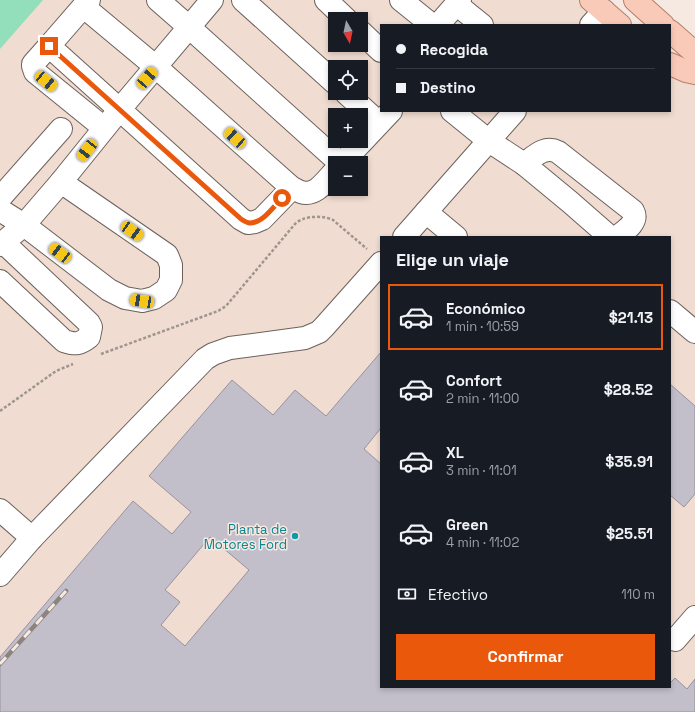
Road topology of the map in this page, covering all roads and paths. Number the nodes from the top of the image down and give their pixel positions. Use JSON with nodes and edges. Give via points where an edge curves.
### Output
{"nodes":[{"id":1,"x":158,"y":0,"type":"edge"},
{"id":2,"x":212,"y":0,"type":"edge"},
{"id":3,"x":243,"y":0,"type":"edge"},
{"id":4,"x":326,"y":0,"type":"edge"},
{"id":5,"x":401,"y":0,"type":"edge"},
{"id":6,"x":635,"y":0,"type":"edge"},
{"id":7,"x":458,"y":2,"type":"edge"},
{"id":8,"x":87,"y":4,"type":"edge"},
{"id":9,"x":339,"y":12,"type":"edge"},
{"id":10,"x":595,"y":12,"type":"edge"},
{"id":11,"x":431,"y":24,"type":"edge"},
{"id":12,"x":439,"y":24,"type":"edge"},
{"id":13,"x":481,"y":24,"type":"edge"},
{"id":14,"x":618,"y":24,"type":"edge"},
{"id":15,"x":663,"y":24,"type":"edge"},
{"id":16,"x":190,"y":28,"type":"junction"},
{"id":17,"x":671,"y":32,"type":"edge"},
{"id":18,"x":368,"y":39,"type":"edge"},
{"id":19,"x":49,"y":46,"type":"junction"},
{"id":20,"x":380,"y":50,"type":"edge"},
{"id":21,"x":695,"y":53,"type":"edge"},
{"id":22,"x":671,"y":64,"type":"edge"},
{"id":23,"x":156,"y":68,"type":"junction"},
{"id":24,"x":695,"y":74,"type":"edge"},
{"id":25,"x":328,"y":77,"type":"edge"},
{"id":26,"x":357,"y":100,"type":"edge"},
{"id":27,"x":120,"y":109,"type":"junction"},
{"id":28,"x":514,"y":112,"type":"edge"},
{"id":29,"x":458,"y":113,"type":"edge"},
{"id":30,"x":385,"y":117,"type":"edge"},
{"id":31,"x":104,"y":128,"type":"junction"},
{"id":32,"x":61,"y":129,"type":"dead end"},
{"id":33,"x":489,"y":141,"type":"junction"},
{"id":34,"x":333,"y":156,"type":"edge"},
{"id":35,"x":348,"y":156,"type":"edge"},
{"id":36,"x":524,"y":164,"type":"junction"},
{"id":37,"x":328,"y":178,"type":"edge"},
{"id":38,"x":61,"y":182,"type":"junction"},
{"id":39,"x":292,"y":188,"type":"junction"},
{"id":40,"x":0,"y":198,"type":"edge"},
{"id":41,"x":0,"y":210,"type":"edge"},
{"id":42,"x":426,"y":212,"type":"junction"},
{"id":43,"x":24,"y":225,"type":"junction"},
{"id":44,"x":405,"y":236,"type":"edge"},
{"id":45,"x":455,"y":236,"type":"edge"},
{"id":46,"x":609,"y":236,"type":"edge"},
{"id":47,"x":618,"y":236,"type":"edge"},
{"id":48,"x":2,"y":244,"type":"edge"},
{"id":49,"x":375,"y":257,"type":"edge"},
{"id":50,"x":0,"y":281,"type":"edge"},
{"id":51,"x":671,"y":312,"type":"edge"},
{"id":52,"x":695,"y":332,"type":"edge"},
{"id":53,"x":100,"y":354,"type":"dead end"},
{"id":54,"x":78,"y":363,"type":"dead end"},
{"id":55,"x":0,"y":411,"type":"edge"},
{"id":56,"x":0,"y":510,"type":"edge"},
{"id":57,"x":32,"y":538,"type":"junction"},
{"id":58,"x":0,"y":575,"type":"edge"},
{"id":59,"x":695,"y":617,"type":"edge"},
{"id":60,"x":675,"y":640,"type":"dead end"}],
"edges":[{"from":1,"to":16,"type":"lane"},
{"from":2,"to":16,"type":"lane"},
{"from":3,"to":25,"type":"lane"},
{"from":4,"to":9,"type":"lane"},
{"from":5,"to":11,"type":"lane"},
{"from":6,"to":15,"type":"main road"},
{"from":7,"to":12,"type":"lane"},
{"from":7,"to":13,"type":"lane"},
{"from":8,"to":19,"type":"lane"},
{"from":8,"to":23,"type":"lane"},
{"from":10,"to":14,"type":"main road"},
{"from":16,"to":23,"type":"lane"},
{"from":16,"to":34,"type":"lane"},
{"from":17,"to":21,"type":"main road"},
{"from":18,"to":20,"type":"lane"},
{"from":19,"to":27,"type":"lane"},
{"from":19,"to":31,"type":"lane","via":[[33,64],[35,72]]},
{"from":22,"to":24,"type":"main road"},
{"from":23,"to":27,"type":"lane"},
{"from":23,"to":39,"type":"lane"},
{"from":26,"to":30,"type":"lane"},
{"from":27,"to":31,"type":"lane"},
{"from":27,"to":39,"type":"lane","via":[[248,223],[262,219]]},
{"from":28,"to":33,"type":"lane"},
{"from":29,"to":33,"type":"lane"},
{"from":30,"to":35,"type":"lane"},
{"from":31,"to":38,"type":"lane"},
{"from":32,"to":40,"type":"lane"},
{"from":33,"to":36,"type":"lane"},
{"from":33,"to":42,"type":"lane"},
{"from":36,"to":46,"type":"lane"},
{"from":36,"to":47,"type":"lane","via":[[544,150],[558,152],[633,211],[635,219]]},
{"from":37,"to":39,"type":"lane","via":[[317,190],[310,192],[302,193]]},
{"from":38,"to":43,"type":"lane"},
{"from":38,"to":43,"type":"lane","via":[[167,255],[172,280],[166,290],[154,298],[142,301],[125,298],[109,290]]},
{"from":41,"to":43,"type":"lane"},
{"from":42,"to":44,"type":"lane"},
{"from":42,"to":45,"type":"lane"},
{"from":43,"to":48,"type":"lane"},
{"from":48,"to":50,"type":"lane","via":[[89,323],[89,337],[77,344],[64,341]]},
{"from":49,"to":53,"type":"path","via":[[333,220],[325,217],[305,218],[295,224],[226,306]]},
{"from":49,"to":57,"type":"lane","via":[[319,332],[305,338],[230,348],[205,359]]},
{"from":51,"to":52,"type":"lane"},
{"from":54,"to":55,"type":"path","via":[[56,371]]},
{"from":56,"to":57,"type":"lane"},
{"from":57,"to":58,"type":"lane"},
{"from":59,"to":60,"type":"lane"}]}
